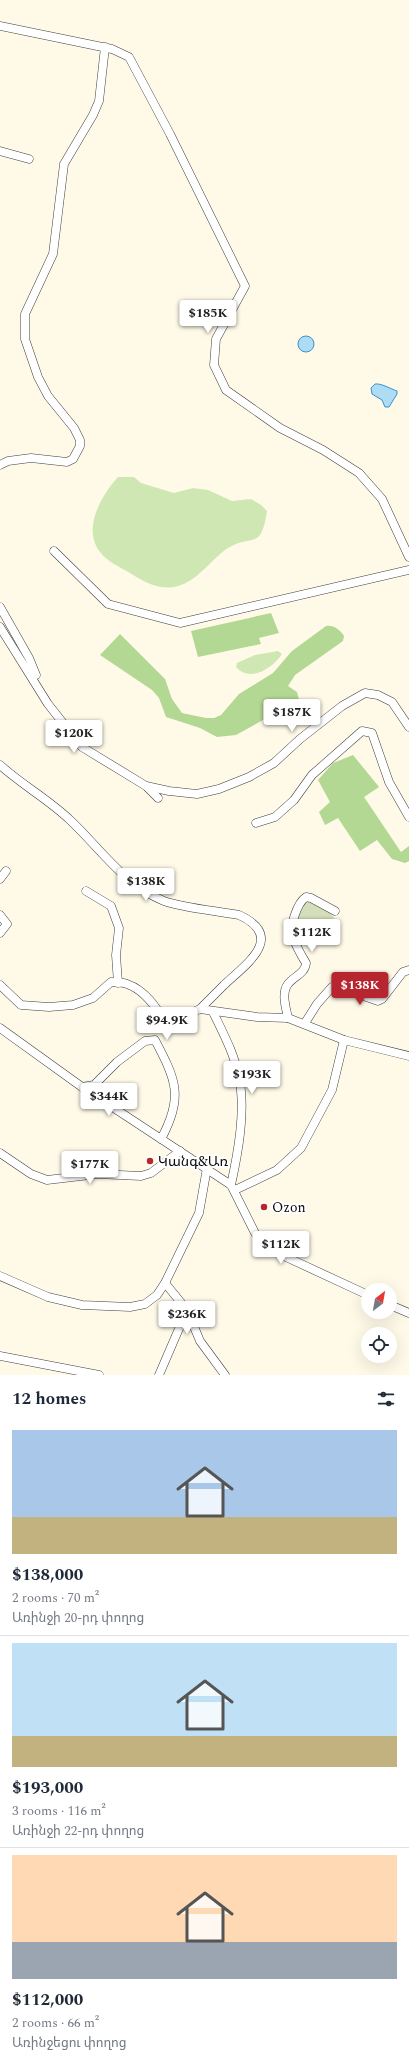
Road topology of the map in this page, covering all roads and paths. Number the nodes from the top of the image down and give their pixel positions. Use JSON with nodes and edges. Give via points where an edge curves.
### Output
{"nodes":[{"id":1,"x":0,"y":26,"type":"edge"},
{"id":2,"x":105,"y":47,"type":"junction"},
{"id":3,"x":0,"y":150,"type":"edge"},
{"id":4,"x":29,"y":159,"type":"dead end"},
{"id":5,"x":0,"y":465,"type":"edge"},
{"id":6,"x":54,"y":551,"type":"dead end"},
{"id":7,"x":409,"y":557,"type":"edge"},
{"id":8,"x":409,"y":570,"type":"edge"},
{"id":9,"x":0,"y":607,"type":"edge"},
{"id":10,"x":0,"y":627,"type":"edge"},
{"id":11,"x":37,"y":684,"type":"junction"},
{"id":12,"x":409,"y":727,"type":"edge"},
{"id":13,"x":0,"y":765,"type":"edge"},
{"id":14,"x":146,"y":786,"type":"junction"},
{"id":15,"x":158,"y":798,"type":"dead end"},
{"id":16,"x":409,"y":817,"type":"edge"},
{"id":17,"x":256,"y":823,"type":"dead end"},
{"id":18,"x":6,"y":871,"type":"dead end"},
{"id":19,"x":0,"y":879,"type":"edge"},
{"id":20,"x":86,"y":891,"type":"dead end"},
{"id":21,"x":335,"y":911,"type":"dead end"},
{"id":22,"x":0,"y":915,"type":"edge"},
{"id":23,"x":0,"y":933,"type":"edge"},
{"id":24,"x":409,"y":970,"type":"edge"},
{"id":25,"x":118,"y":983,"type":"junction"},
{"id":26,"x":0,"y":985,"type":"edge"},
{"id":27,"x":200,"y":1009,"type":"junction"},
{"id":28,"x":213,"y":1012,"type":"junction"},
{"id":29,"x":288,"y":1018,"type":"junction"},
{"id":30,"x":305,"y":1023,"type":"junction"},
{"id":31,"x":0,"y":1028,"type":"edge"},
{"id":32,"x":344,"y":1040,"type":"junction"},
{"id":33,"x":409,"y":1056,"type":"edge"},
{"id":34,"x":82,"y":1087,"type":"junction"},
{"id":35,"x":161,"y":1139,"type":"junction"},
{"id":36,"x":180,"y":1151,"type":"junction"},
{"id":37,"x":0,"y":1153,"type":"edge"},
{"id":38,"x":207,"y":1168,"type":"junction"},
{"id":39,"x":233,"y":1188,"type":"junction"},
{"id":40,"x":0,"y":1276,"type":"edge"},
{"id":41,"x":165,"y":1283,"type":"junction"},
{"id":42,"x":361,"y":1292,"type":"edge"},
{"id":43,"x":397,"y":1307,"type":"edge"},
{"id":44,"x":187,"y":1310,"type":"junction"},
{"id":45,"x":408,"y":1310,"type":"edge"},
{"id":46,"x":0,"y":1356,"type":"edge"},
{"id":47,"x":99,"y":1375,"type":"edge"},
{"id":48,"x":159,"y":1375,"type":"edge"},
{"id":49,"x":225,"y":1375,"type":"edge"}],
"edges":[{"from":1,"to":2,"type":"street"},
{"from":2,"to":5,"type":"street","via":[[99,101],[93,116],[64,164],[53,254],[25,314],[24,331],[28,352],[38,378],[48,396],[74,428],[80,446],[74,459],[67,462],[31,458],[8,461]]},
{"from":2,"to":7,"type":"street","via":[[129,58],[170,134],[245,286],[216,339],[214,365],[226,390],[280,428],[323,450],[359,473],[382,499]]},
{"from":3,"to":4,"type":"street"},
{"from":6,"to":8,"type":"street","via":[[108,604],[180,623]]},
{"from":9,"to":11,"type":"street","via":[[35,671]]},
{"from":10,"to":11,"type":"street"},
{"from":11,"to":14,"type":"street","via":[[48,704],[82,748]]},
{"from":12,"to":14,"type":"street","via":[[392,702],[378,695],[365,693],[342,706],[274,763],[249,777],[220,789],[197,794],[170,792]]},
{"from":13,"to":27,"type":"street","via":[[70,820],[132,882],[164,901],[239,915],[256,926],[260,934],[260,946],[254,958]]},
{"from":14,"to":15,"type":"street"},
{"from":16,"to":17,"type":"street","via":[[389,782],[372,733],[362,732],[312,775],[294,800],[275,817]]},
{"from":18,"to":19,"type":"street"},
{"from":20,"to":25,"type":"street","via":[[111,906],[118,928]]},
{"from":21,"to":29,"type":"street","via":[[306,897],[294,918],[292,936],[306,963],[302,972],[288,984],[285,991]]},
{"from":22,"to":23,"type":"street","via":[[7,924]]},
{"from":24,"to":30,"type":"street","via":[[403,972],[378,1001],[337,986],[332,987]]},
{"from":25,"to":26,"type":"street","via":[[111,982],[93,998],[73,1005],[48,1007],[21,1005]]},
{"from":25,"to":27,"type":"street","via":[[127,984],[144,995],[158,1008],[166,1024]]},
{"from":27,"to":28,"type":"street"},
{"from":28,"to":29,"type":"street"},
{"from":28,"to":39,"type":"street","via":[[239,1077],[242,1102]]},
{"from":29,"to":30,"type":"street"},
{"from":30,"to":32,"type":"street"},
{"from":31,"to":34,"type":"street"},
{"from":32,"to":33,"type":"street"},
{"from":32,"to":39,"type":"street","via":[[332,1090],[301,1148],[277,1170]]},
{"from":34,"to":35,"type":"street"},
{"from":34,"to":35,"type":"street","via":[[94,1085],[117,1062],[145,1041],[155,1040],[170,1071],[175,1096],[171,1120]]},
{"from":35,"to":36,"type":"street"},
{"from":36,"to":37,"type":"street","via":[[151,1173],[141,1176],[98,1174],[46,1180],[31,1174]]},
{"from":36,"to":38,"type":"street"},
{"from":38,"to":39,"type":"street"},
{"from":38,"to":41,"type":"street","via":[[198,1213]]},
{"from":39,"to":42,"type":"street","via":[[255,1233],[271,1250]]},
{"from":40,"to":41,"type":"street","via":[[48,1297],[82,1305],[130,1307],[145,1304],[157,1295]]},
{"from":41,"to":44,"type":"street"},
{"from":43,"to":45,"type":"street"},
{"from":44,"to":48,"type":"street"},
{"from":44,"to":49,"type":"street","via":[[200,1341]]},
{"from":46,"to":47,"type":"street"}]}
